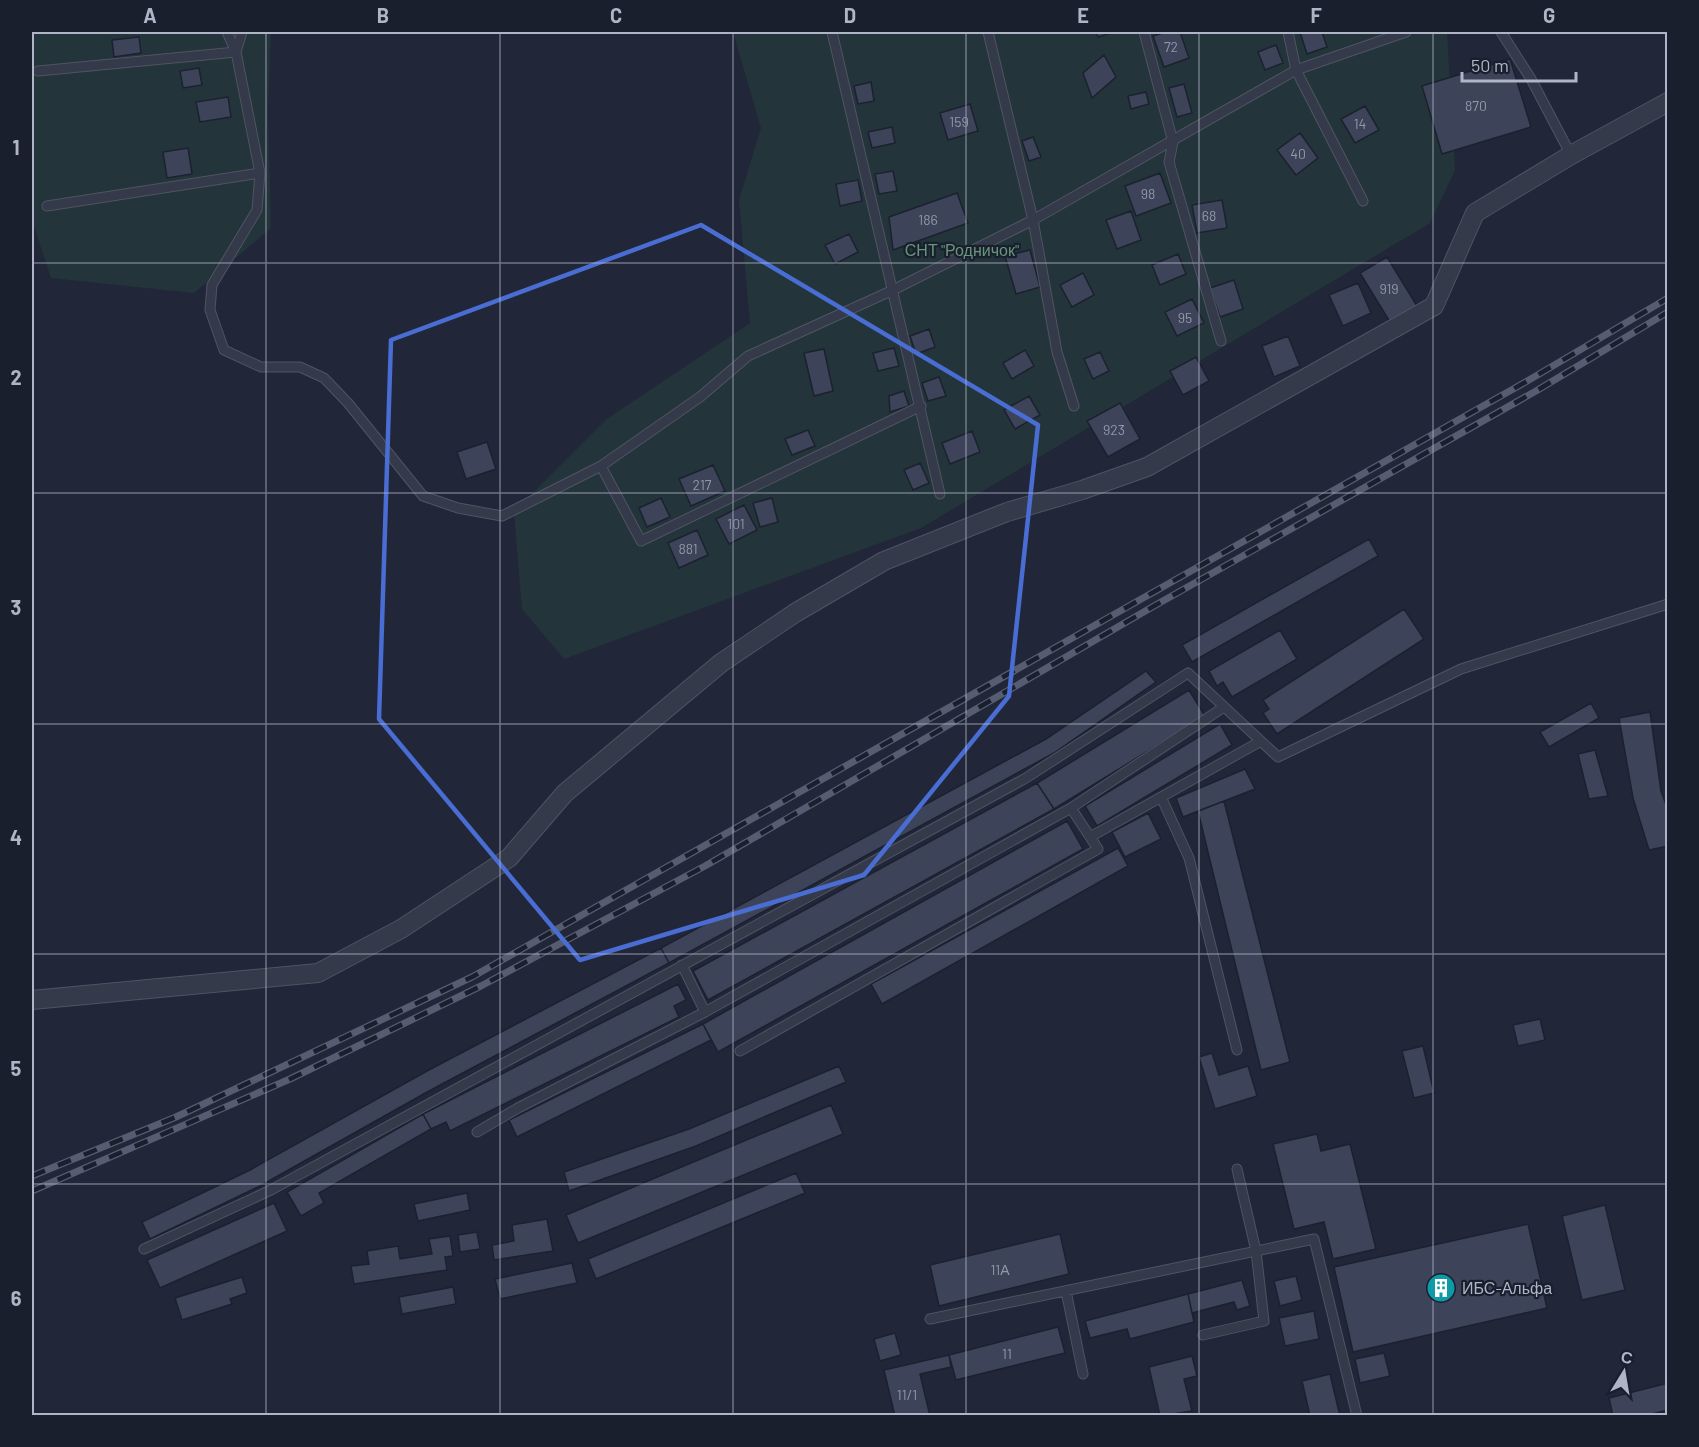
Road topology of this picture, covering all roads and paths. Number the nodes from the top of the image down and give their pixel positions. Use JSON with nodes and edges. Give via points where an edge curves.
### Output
{"nodes":[{"id":1,"x":227,"y":32,"type":"edge"},
{"id":2,"x":242,"y":32,"type":"edge"},
{"id":3,"x":832,"y":32,"type":"edge"},
{"id":4,"x":988,"y":32,"type":"edge"},
{"id":5,"x":1144,"y":32,"type":"edge"},
{"id":6,"x":1288,"y":32,"type":"edge"},
{"id":7,"x":1406,"y":32,"type":"edge"},
{"id":8,"x":1501,"y":32,"type":"edge"},
{"id":9,"x":236,"y":52,"type":"junction"},
{"id":10,"x":38,"y":70,"type":"dead end"},
{"id":11,"x":1296,"y":70,"type":"junction"},
{"id":12,"x":1668,"y":102,"type":"edge"},
{"id":13,"x":1173,"y":142,"type":"junction"},
{"id":14,"x":1570,"y":155,"type":"junction"},
{"id":15,"x":260,"y":173,"type":"junction"},
{"id":16,"x":1363,"y":201,"type":"dead end"},
{"id":17,"x":46,"y":206,"type":"dead end"},
{"id":18,"x":1033,"y":220,"type":"junction"},
{"id":19,"x":893,"y":290,"type":"junction"},
{"id":20,"x":1221,"y":341,"type":"dead end"},
{"id":21,"x":921,"y":406,"type":"junction"},
{"id":22,"x":1074,"y":406,"type":"dead end"},
{"id":23,"x":601,"y":466,"type":"junction"},
{"id":24,"x":940,"y":494,"type":"dead end"},
{"id":25,"x":1668,"y":604,"type":"edge"},
{"id":26,"x":1224,"y":707,"type":"junction"},
{"id":27,"x":1261,"y":741,"type":"junction"},
{"id":28,"x":1161,"y":797,"type":"junction"},
{"id":29,"x":1071,"y":808,"type":"junction"},
{"id":30,"x":1090,"y":837,"type":"junction"},
{"id":31,"x":682,"y":965,"type":"junction"},
{"id":32,"x":32,"y":1000,"type":"edge"},
{"id":33,"x":705,"y":1012,"type":"junction"},
{"id":34,"x":1237,"y":1050,"type":"dead end"},
{"id":35,"x":740,"y":1051,"type":"dead end"},
{"id":36,"x":477,"y":1132,"type":"dead end"},
{"id":37,"x":1237,"y":1169,"type":"dead end"},
{"id":38,"x":144,"y":1249,"type":"dead end"},
{"id":39,"x":1256,"y":1251,"type":"junction"},
{"id":40,"x":1066,"y":1291,"type":"junction"},
{"id":41,"x":930,"y":1319,"type":"dead end"},
{"id":42,"x":1203,"y":1335,"type":"dead end"},
{"id":43,"x":1083,"y":1374,"type":"dead end"},
{"id":44,"x":1357,"y":1416,"type":"edge"}],
"edges":[{"from":1,"to":9,"type":"lane"},
{"from":2,"to":9,"type":"lane"},
{"from":3,"to":19,"type":"lane"},
{"from":4,"to":18,"type":"lane"},
{"from":5,"to":13,"type":"lane"},
{"from":6,"to":11,"type":"lane"},
{"from":7,"to":11,"type":"lane"},
{"from":8,"to":14,"type":"lane","via":[[1531,79]]},
{"from":9,"to":10,"type":"lane"},
{"from":9,"to":15,"type":"lane"},
{"from":11,"to":13,"type":"lane"},
{"from":11,"to":16,"type":"lane"},
{"from":12,"to":14,"type":"street"},
{"from":13,"to":18,"type":"lane"},
{"from":13,"to":20,"type":"lane","via":[[1169,162]]},
{"from":14,"to":32,"type":"street","via":[[1475,213],[1434,306],[1147,467],[1007,512],[884,561],[795,613],[722,663],[565,793],[509,858],[401,929],[318,973]]},
{"from":15,"to":17,"type":"lane"},
{"from":15,"to":23,"type":"lane","via":[[257,210],[212,285],[210,310],[224,350],[261,367],[300,367],[324,378],[423,496],[458,508],[502,516]]},
{"from":18,"to":19,"type":"lane"},
{"from":18,"to":22,"type":"lane","via":[[1057,352]]},
{"from":19,"to":21,"type":"lane"},
{"from":19,"to":23,"type":"lane","via":[[748,356],[700,397]]},
{"from":21,"to":23,"type":"lane","via":[[641,541]]},
{"from":21,"to":24,"type":"lane"},
{"from":25,"to":27,"type":"lane","via":[[1461,669],[1278,757]]},
{"from":26,"to":27,"type":"lane"},
{"from":26,"to":29,"type":"lane"},
{"from":26,"to":31,"type":"lane","via":[[1188,673],[1026,778]]},
{"from":27,"to":28,"type":"lane"},
{"from":28,"to":30,"type":"lane"},
{"from":28,"to":34,"type":"lane","via":[[1189,858]]},
{"from":29,"to":30,"type":"lane"},
{"from":29,"to":33,"type":"lane"},
{"from":30,"to":35,"type":"lane","via":[[1098,849]]},
{"from":31,"to":33,"type":"lane"},
{"from":31,"to":38,"type":"lane","via":[[271,1190]]},
{"from":33,"to":36,"type":"lane"},
{"from":37,"to":39,"type":"lane"},
{"from":39,"to":40,"type":"lane"},
{"from":39,"to":42,"type":"lane","via":[[1264,1321]]},
{"from":39,"to":44,"type":"lane","via":[[1314,1239]]},
{"from":40,"to":41,"type":"lane"},
{"from":40,"to":43,"type":"lane"}]}
